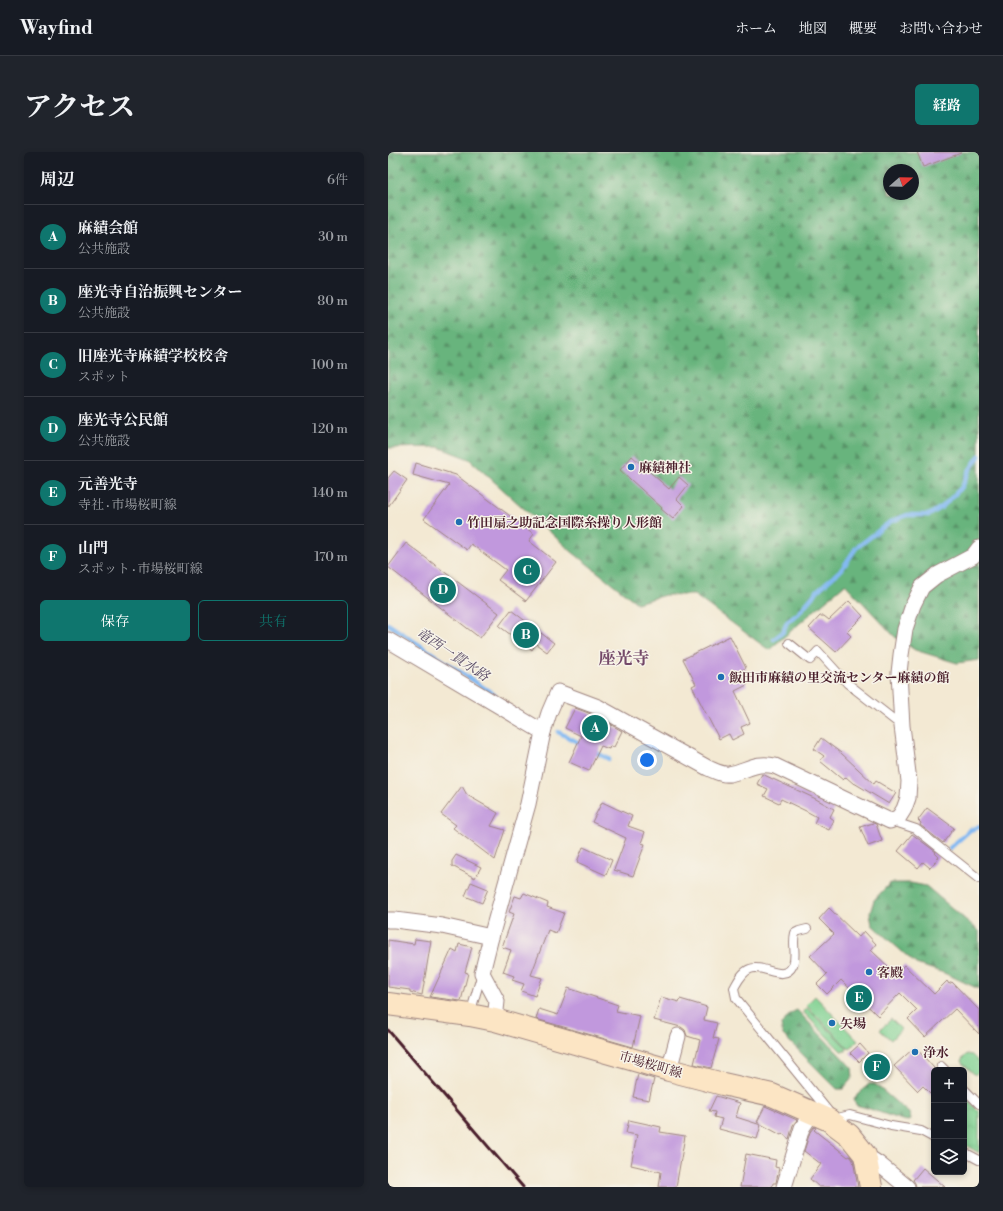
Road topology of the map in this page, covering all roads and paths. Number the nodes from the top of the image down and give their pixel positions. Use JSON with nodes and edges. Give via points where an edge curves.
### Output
{"nodes":[{"id":1,"x":979,"y":548,"type":"edge"},
{"id":2,"x":388,"y":640,"type":"edge"},
{"id":3,"x":789,"y":643,"type":"dead end"},
{"id":4,"x":902,"y":726,"type":"junction"},
{"id":5,"x":542,"y":732,"type":"junction"},
{"id":6,"x":890,"y":821,"type":"junction"},
{"id":7,"x":979,"y":879,"type":"edge"},
{"id":8,"x":388,"y":920,"type":"edge"},
{"id":9,"x":807,"y":929,"type":"dead end"},
{"id":10,"x":491,"y":937,"type":"junction"},
{"id":11,"x":482,"y":973,"type":"junction"},
{"id":12,"x":388,"y":1004,"type":"edge"},
{"id":13,"x":470,"y":1015,"type":"junction"},
{"id":14,"x":495,"y":1020,"type":"junction"},
{"id":15,"x":678,"y":1036,"type":"dead end"},
{"id":16,"x":669,"y":1070,"type":"junction"},
{"id":17,"x":967,"y":1092,"type":"edge"},
{"id":18,"x":979,"y":1104,"type":"edge"},
{"id":19,"x":820,"y":1116,"type":"junction"},
{"id":20,"x":931,"y":1136,"type":"edge"},
{"id":21,"x":967,"y":1154,"type":"edge"},
{"id":22,"x":865,"y":1155,"type":"junction"},
{"id":23,"x":979,"y":1160,"type":"edge"},
{"id":24,"x":784,"y":1187,"type":"edge"},
{"id":25,"x":871,"y":1187,"type":"edge"},
{"id":26,"x":907,"y":1187,"type":"edge"}],
"edges":[{"from":1,"to":4,"type":"street","via":[[973,556],[937,575],[922,587],[913,605],[900,655]]},
{"from":2,"to":5,"type":"street"},
{"from":3,"to":4,"type":"lane","via":[[810,660],[818,651],[847,683]]},
{"from":4,"to":6,"type":"street","via":[[909,781],[908,798],[899,817]]},
{"from":5,"to":6,"type":"street","via":[[558,692],[598,706],[718,773],[728,774],[758,764],[768,764]]},
{"from":5,"to":10,"type":"street","via":[[528,804]]},
{"from":6,"to":7,"type":"lane","via":[[916,829]]},
{"from":8,"to":10,"type":"street","via":[[442,926]]},
{"from":9,"to":19,"type":"lane","via":[[795,933],[794,961],[786,972],[779,974],[750,968],[743,973],[734,988],[736,998],[829,1112]]},
{"from":10,"to":11,"type":"street"},
{"from":11,"to":13,"type":"lane"},
{"from":11,"to":14,"type":"street","via":[[497,1001]]},
{"from":12,"to":13,"type":"main road","name":"市場桜町線"},
{"from":13,"to":14,"type":"main road","name":"市場桜町線"},
{"from":14,"to":16,"type":"main road","name":"市場桜町線"},
{"from":15,"to":16,"type":"street"},
{"from":16,"to":19,"type":"main road","name":"市場桜町線","via":[[772,1095]]},
{"from":17,"to":18,"type":"lane"},
{"from":19,"to":20,"type":"lane","via":[[850,1115],[921,1131]]},
{"from":19,"to":22,"type":"main road","name":"市場桜町線","via":[[849,1135]]},
{"from":19,"to":24,"type":"street","via":[[802,1128]]},
{"from":21,"to":23,"type":"lane"},
{"from":22,"to":25,"type":"main road","name":"市場桜町線"},
{"from":22,"to":26,"type":"street"}]}
